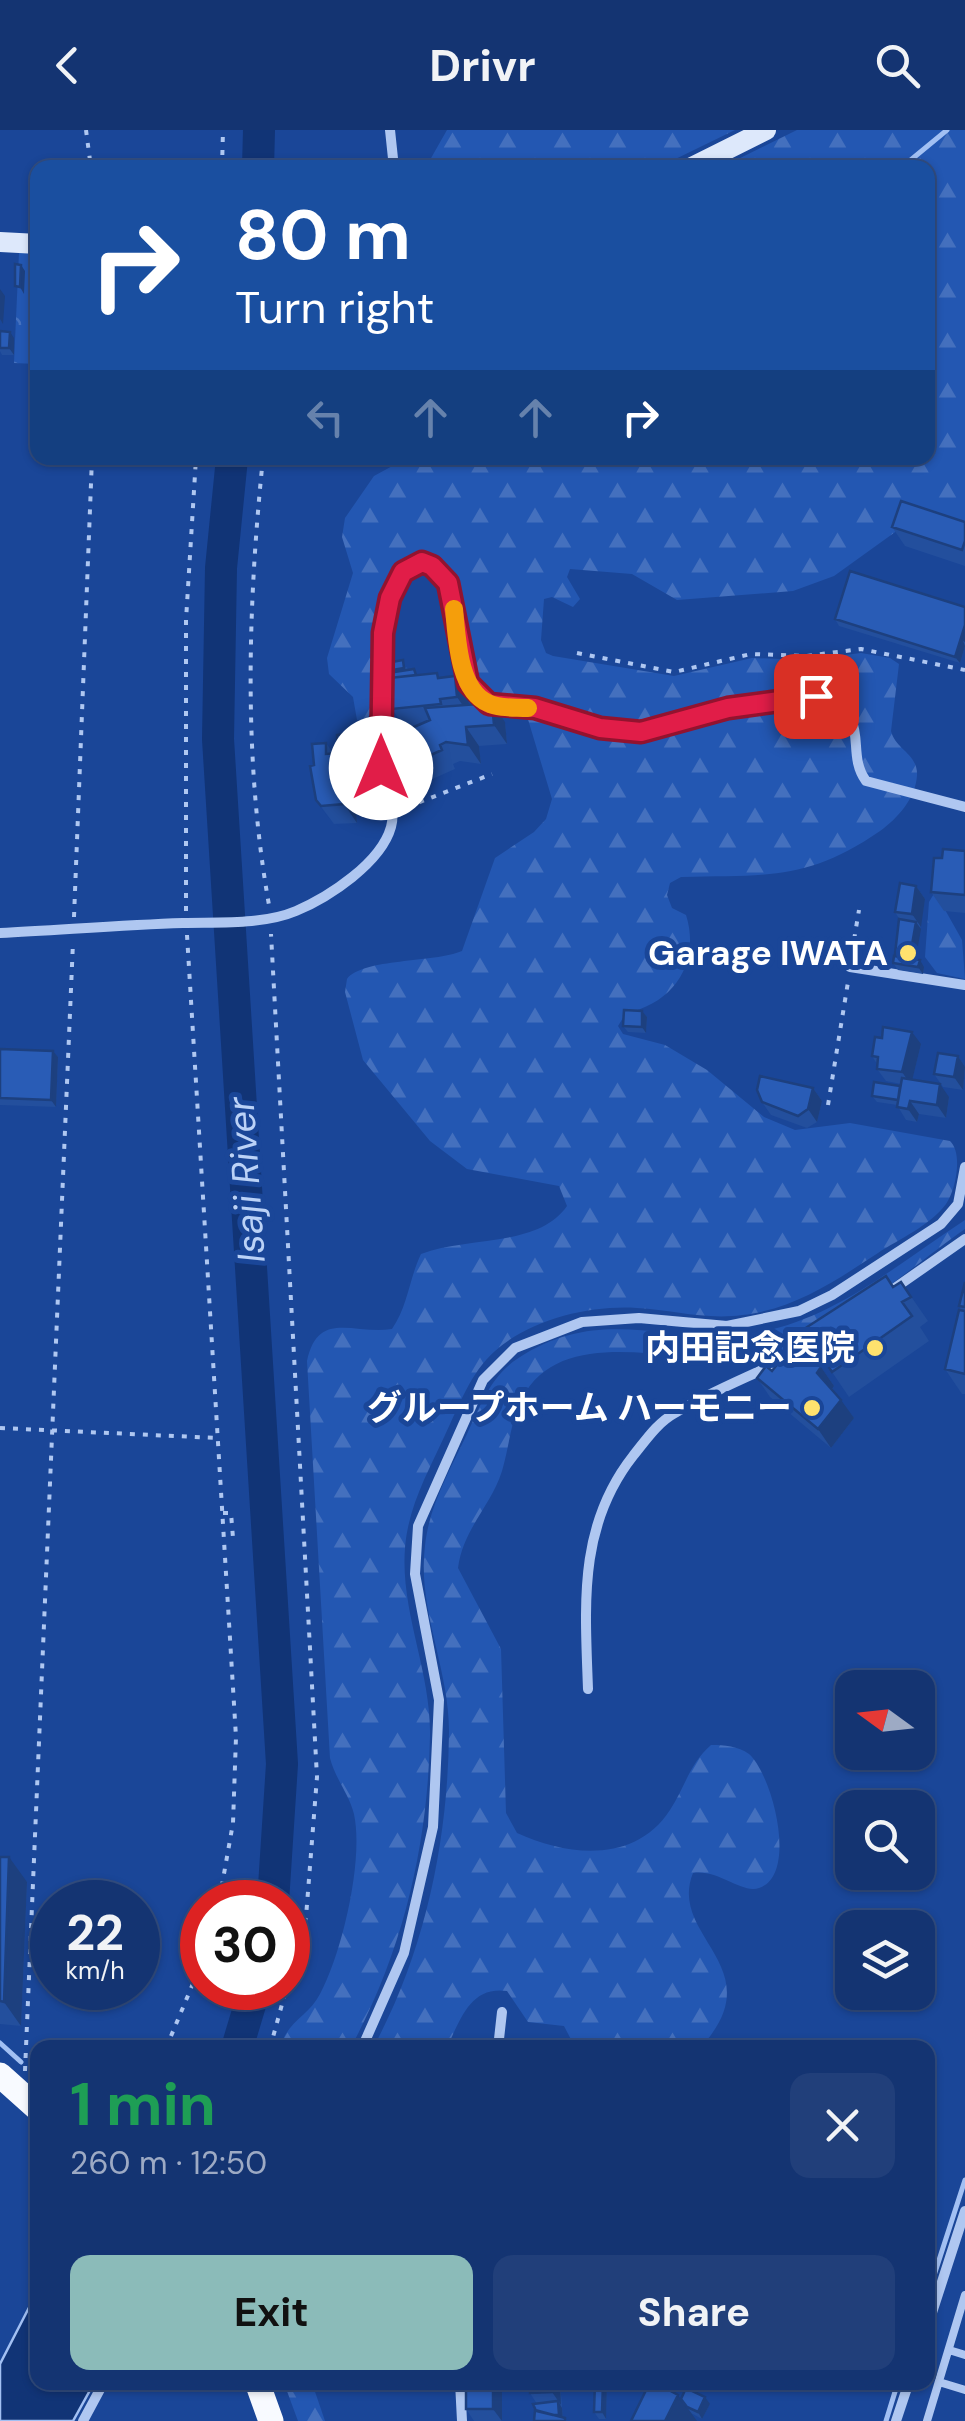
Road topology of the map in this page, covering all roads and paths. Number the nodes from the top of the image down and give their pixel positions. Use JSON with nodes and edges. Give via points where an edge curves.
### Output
{"nodes":[{"id":1,"x":86,"y":130,"type":"edge"},
{"id":2,"x":223,"y":130,"type":"edge"},
{"id":3,"x":390,"y":130,"type":"edge"},
{"id":4,"x":766,"y":130,"type":"edge"},
{"id":5,"x":90,"y":160,"type":"edge"},
{"id":6,"x":222,"y":160,"type":"edge"},
{"id":7,"x":393,"y":160,"type":"edge"},
{"id":8,"x":706,"y":160,"type":"edge"},
{"id":9,"x":0,"y":242,"type":"edge"},
{"id":10,"x":30,"y":244,"type":"edge"},
{"id":11,"x":92,"y":465,"type":"edge"},
{"id":12,"x":196,"y":465,"type":"edge"},
{"id":13,"x":263,"y":465,"type":"edge"},
{"id":14,"x":578,"y":653,"type":"dead end"},
{"id":15,"x":965,"y":670,"type":"edge"},
{"id":16,"x":492,"y":774,"type":"dead end"},
{"id":17,"x":965,"y":807,"type":"edge"},
{"id":18,"x":392,"y":811,"type":"junction"},
{"id":19,"x":859,"y":910,"type":"dead end"},
{"id":20,"x":270,"y":918,"type":"junction"},
{"id":21,"x":188,"y":923,"type":"junction"},
{"id":22,"x":73,"y":929,"type":"junction"},
{"id":23,"x":0,"y":933,"type":"edge"},
{"id":24,"x":850,"y":967,"type":"junction"},
{"id":25,"x":965,"y":985,"type":"edge"},
{"id":26,"x":828,"y":1105,"type":"dead end"},
{"id":27,"x":965,"y":1168,"type":"edge"},
{"id":28,"x":965,"y":1239,"type":"edge"},
{"id":29,"x":878,"y":1300,"type":"edge"},
{"id":30,"x":832,"y":1332,"type":"edge"},
{"id":31,"x":0,"y":1428,"type":"edge"},
{"id":32,"x":54,"y":1430,"type":"junction"},
{"id":33,"x":218,"y":1438,"type":"junction"},
{"id":34,"x":223,"y":1514,"type":"junction"},
{"id":35,"x":232,"y":1538,"type":"dead end"},
{"id":36,"x":588,"y":1688,"type":"dead end"},
{"id":37,"x":223,"y":1880,"type":"edge"},
{"id":38,"x":182,"y":2010,"type":"edge"},
{"id":39,"x":502,"y":2012,"type":"dead end"},
{"id":40,"x":169,"y":2040,"type":"edge"},
{"id":41,"x":273,"y":2040,"type":"edge"},
{"id":42,"x":366,"y":2040,"type":"edge"},
{"id":43,"x":499,"y":2040,"type":"edge"},
{"id":44,"x":6,"y":2081,"type":"edge"},
{"id":45,"x":30,"y":2102,"type":"edge"},
{"id":46,"x":965,"y":2212,"type":"edge"},
{"id":47,"x":965,"y":2295,"type":"edge"},
{"id":48,"x":935,"y":2304,"type":"edge"},
{"id":49,"x":948,"y":2350,"type":"junction"},
{"id":50,"x":965,"y":2355,"type":"edge"},
{"id":51,"x":939,"y":2382,"type":"junction"},
{"id":52,"x":100,"y":2390,"type":"edge"},
{"id":53,"x":260,"y":2390,"type":"edge"},
{"id":54,"x":460,"y":2390,"type":"edge"},
{"id":55,"x":906,"y":2390,"type":"edge"},
{"id":56,"x":965,"y":2390,"type":"edge"},
{"id":57,"x":83,"y":2421,"type":"edge"},
{"id":58,"x":272,"y":2421,"type":"edge"},
{"id":59,"x":462,"y":2421,"type":"edge"},
{"id":60,"x":896,"y":2421,"type":"edge"},
{"id":61,"x":927,"y":2421,"type":"edge"}],
"edges":[{"from":1,"to":5,"type":"path"},
{"from":2,"to":6,"type":"path"},
{"from":3,"to":7,"type":"street"},
{"from":4,"to":8,"type":"street"},
{"from":9,"to":10,"type":"street"},
{"from":11,"to":22,"type":"path"},
{"from":12,"to":21,"type":"path","via":[[186,620]]},
{"from":13,"to":20,"type":"path","via":[[252,685]]},
{"from":14,"to":15,"type":"path","via":[[674,672],[751,654],[861,649]]},
{"from":16,"to":18,"type":"path"},
{"from":17,"to":18,"type":"street","via":[[866,781],[850,714],[829,698],[739,706],[641,732],[489,704],[468,683],[448,583],[422,562],[411,564],[397,582],[383,633],[380,759]]},
{"from":18,"to":20,"type":"street","via":[[384,840],[354,873],[317,900]]},
{"from":19,"to":24,"type":"path"},
{"from":20,"to":21,"type":"street"},
{"from":20,"to":41,"type":"path","via":[[317,1777],[306,1917]]},
{"from":21,"to":22,"type":"street"},
{"from":21,"to":33,"type":"path"},
{"from":22,"to":23,"type":"street"},
{"from":22,"to":32,"type":"path"},
{"from":24,"to":25,"type":"street"},
{"from":24,"to":26,"type":"path"},
{"from":27,"to":42,"type":"street","via":[[958,1204],[940,1224],[798,1311],[727,1326],[639,1318],[582,1322],[515,1348],[483,1380],[418,1526],[414,1574],[439,1700],[433,1827],[404,1952]]},
{"from":28,"to":29,"type":"street"},
{"from":30,"to":36,"type":"street","via":[[673,1414],[622,1470],[599,1514],[587,1562]]},
{"from":31,"to":32,"type":"path"},
{"from":32,"to":33,"type":"path"},
{"from":32,"to":44,"type":"path","via":[[28,2064]]},
{"from":33,"to":34,"type":"path"},
{"from":34,"to":35,"type":"path","via":[[231,1513]]},
{"from":34,"to":37,"type":"path","via":[[236,1766]]},
{"from":38,"to":40,"type":"path"},
{"from":39,"to":43,"type":"street"},
{"from":44,"to":45,"type":"main road"},
{"from":46,"to":48,"type":"street"},
{"from":47,"to":49,"type":"lane"},
{"from":49,"to":50,"type":"lane"},
{"from":49,"to":51,"type":"lane"},
{"from":51,"to":56,"type":"lane"},
{"from":51,"to":61,"type":"lane"},
{"from":52,"to":57,"type":"street"},
{"from":53,"to":58,"type":"main road"},
{"from":54,"to":59,"type":"street"},
{"from":55,"to":60,"type":"street"}]}
